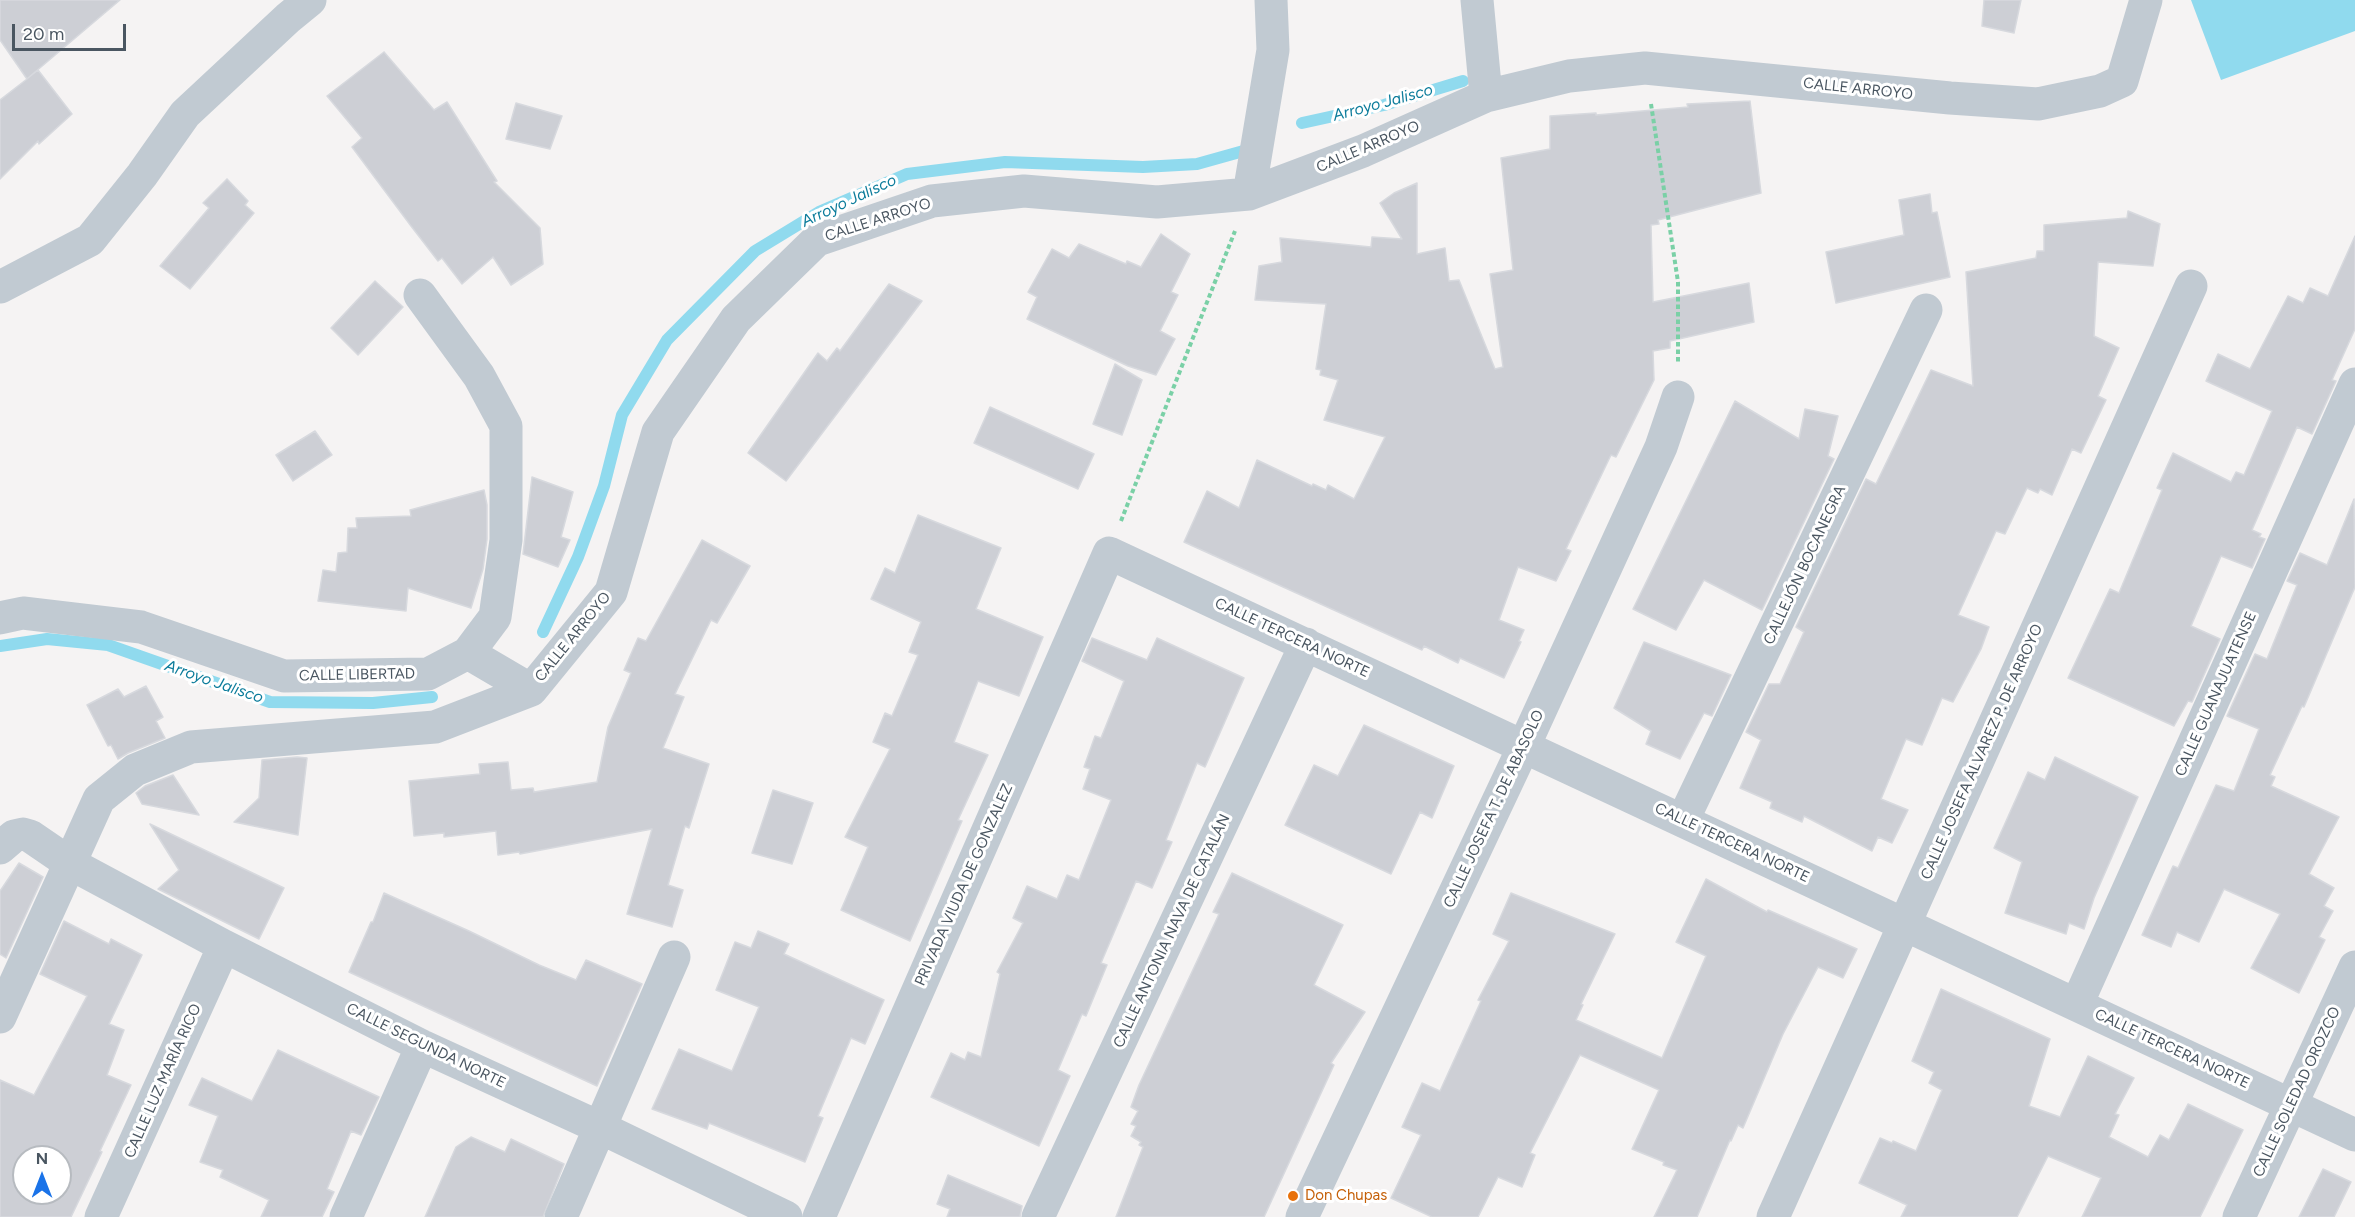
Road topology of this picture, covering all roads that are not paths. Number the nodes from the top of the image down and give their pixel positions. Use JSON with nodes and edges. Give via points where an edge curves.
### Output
{"nodes":[{"id":1,"x":310,"y":0,"type":"edge"},
{"id":2,"x":1271,"y":0,"type":"edge"},
{"id":3,"x":1477,"y":0,"type":"edge"},
{"id":4,"x":2146,"y":0,"type":"edge"},
{"id":5,"x":1486,"y":96,"type":"junction"},
{"id":6,"x":1249,"y":195,"type":"junction"},
{"id":7,"x":2191,"y":286,"type":"dead end"},
{"id":8,"x":0,"y":287,"type":"edge"},
{"id":9,"x":420,"y":295,"type":"dead end"},
{"id":10,"x":1926,"y":310,"type":"dead end"},
{"id":11,"x":2355,"y":384,"type":"edge"},
{"id":12,"x":1678,"y":397,"type":"road end"},
{"id":13,"x":1109,"y":553,"type":"joint"},
{"id":14,"x":0,"y":618,"type":"edge"},
{"id":15,"x":1306,"y":644,"type":"junction"},
{"id":16,"x":468,"y":654,"type":"junction"},
{"id":17,"x":531,"y":690,"type":"junction"},
{"id":18,"x":1524,"y":746,"type":"junction"},
{"id":19,"x":1683,"y":820,"type":"junction"},
{"id":20,"x":0,"y":848,"type":"edge"},
{"id":21,"x":71,"y":864,"type":"junction"},
{"id":22,"x":1905,"y":924,"type":"junction"},
{"id":23,"x":224,"y":946,"type":"junction"},
{"id":24,"x":674,"y":957,"type":"dead end"},
{"id":25,"x":2355,"y":967,"type":"edge"},
{"id":26,"x":2077,"y":1004,"type":"junction"},
{"id":27,"x":0,"y":1017,"type":"edge"},
{"id":28,"x":422,"y":1046,"type":"junction"},
{"id":29,"x":2291,"y":1105,"type":"junction"},
{"id":30,"x":601,"y":1128,"type":"junction"},
{"id":31,"x":2355,"y":1135,"type":"edge"},
{"id":32,"x":101,"y":1217,"type":"edge"},
{"id":33,"x":346,"y":1217,"type":"edge"},
{"id":34,"x":561,"y":1217,"type":"edge"},
{"id":35,"x":786,"y":1217,"type":"edge"},
{"id":36,"x":819,"y":1217,"type":"edge"},
{"id":37,"x":1038,"y":1217,"type":"edge"},
{"id":38,"x":1302,"y":1217,"type":"edge"},
{"id":39,"x":1773,"y":1217,"type":"edge"},
{"id":40,"x":2239,"y":1217,"type":"edge"}],
"edges":[{"from":1,"to":8,"type":"street","via":[[185,114],[90,240]]},
{"from":2,"to":6,"type":"street","via":[[1273,50]]},
{"from":3,"to":5,"type":"street"},
{"from":4,"to":5,"type":"street","name":"CALLE ARROYO","via":[[2122,81],[2100,91],[2038,104],[1645,68],[1569,76]]},
{"from":5,"to":6,"type":"street","name":"CALLE ARROYO","via":[[1363,151]]},
{"from":6,"to":17,"type":"street","name":"CALLE ARROYO","via":[[1157,202],[1024,191],[932,201],[816,240],[736,318],[658,432],[611,592]]},
{"from":7,"to":22,"type":"street","name":"CALLE JOSEFA ÁLVAREZ P. DE ARROYO"},
{"from":9,"to":16,"type":"street","name":"CALLE LIBERTAD","via":[[479,376],[506,426],[506,540],[495,617]]},
{"from":10,"to":19,"type":"street","name":"CALLEJÓN BOCANEGRA"},
{"from":11,"to":26,"type":"street","name":"CALLE GUANAJUATENSE"},
{"from":12,"to":18,"type":"street","name":"CALLE JOSEFA T. DE ABASOLO","via":[[1661,447]]},
{"from":13,"to":15,"type":"street","name":"CALLE TERCERA NORTE"},
{"from":13,"to":36,"type":"street","name":"PRIVADA VIUDA DE GONZALEZ"},
{"from":14,"to":16,"type":"street","name":"CALLE LIBERTAD","via":[[23,613],[141,627],[284,675],[428,674]]},
{"from":15,"to":18,"type":"street","name":"CALLE TERCERA NORTE"},
{"from":15,"to":37,"type":"street","name":"CALLE ANTONIA NAVA DE CATALÁN"},
{"from":16,"to":17,"type":"street"},
{"from":17,"to":21,"type":"street","name":"CALLE ARROYO","via":[[435,726],[191,747],[135,770],[99,799]]},
{"from":18,"to":19,"type":"street","name":"CALLE TERCERA NORTE"},
{"from":18,"to":38,"type":"street","name":"CALLE JOSEFA T. DE ABASOLO"},
{"from":19,"to":22,"type":"street","name":"CALLE TERCERA NORTE"},
{"from":20,"to":21,"type":"street","name":"CALLE SEGUNDA NORTE","via":[[23,834]]},
{"from":21,"to":23,"type":"street","name":"CALLE SEGUNDA NORTE"},
{"from":21,"to":27,"type":"street","name":"CALLE ARROYO"},
{"from":22,"to":26,"type":"street","name":"CALLE TERCERA NORTE"},
{"from":22,"to":39,"type":"street","name":"CALLE JOSEFA ÁLVAREZ P. DE ARROYO"},
{"from":23,"to":28,"type":"street","name":"CALLE SEGUNDA NORTE"},
{"from":23,"to":32,"type":"street","name":"CALLE LUZ MARÍA RICO"},
{"from":24,"to":30,"type":"street"},
{"from":25,"to":29,"type":"street","name":"CALLE SOLEDAD OROZCO"},
{"from":26,"to":29,"type":"street","name":"CALLE TERCERA NORTE"},
{"from":28,"to":30,"type":"street","name":"CALLE SEGUNDA NORTE"},
{"from":28,"to":33,"type":"street"},
{"from":29,"to":31,"type":"street","name":"CALLE TERCERA NORTE"},
{"from":29,"to":40,"type":"street","name":"CALLE SOLEDAD OROZCO"},
{"from":30,"to":34,"type":"street"},
{"from":30,"to":35,"type":"street","name":"CALLE SEGUNDA NORTE"}]}
